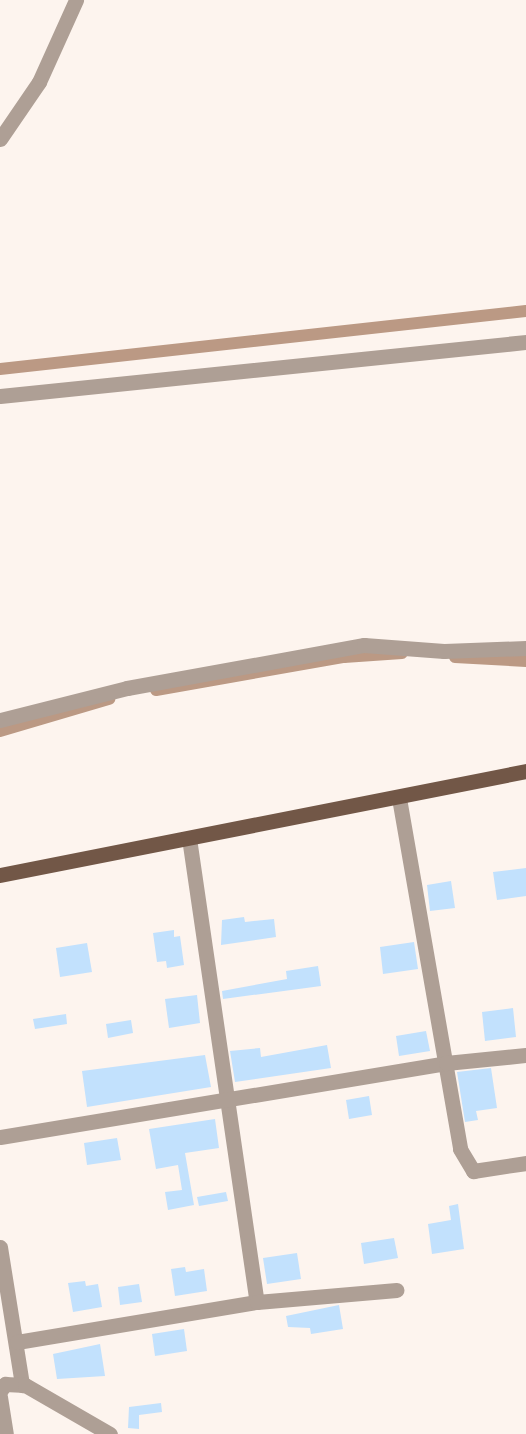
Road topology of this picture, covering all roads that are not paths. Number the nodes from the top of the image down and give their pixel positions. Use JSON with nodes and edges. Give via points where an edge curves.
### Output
{"nodes":[{"id":1,"x":76,"y":0,"type":"edge"},
{"id":2,"x":0,"y":139,"type":"edge"},
{"id":3,"x":526,"y":342,"type":"edge"},
{"id":4,"x":0,"y":396,"type":"edge"},
{"id":5,"x":526,"y":648,"type":"edge"},
{"id":6,"x":0,"y":720,"type":"edge"},
{"id":7,"x":526,"y":771,"type":"edge"},
{"id":8,"x":399,"y":798,"type":"junction"},
{"id":9,"x":189,"y":838,"type":"junction"},
{"id":10,"x":0,"y":874,"type":"edge"},
{"id":11,"x":526,"y":1055,"type":"edge"},
{"id":12,"x":446,"y":1063,"type":"junction"},
{"id":13,"x":224,"y":1100,"type":"junction"},
{"id":14,"x":0,"y":1137,"type":"edge"},
{"id":15,"x":526,"y":1162,"type":"edge"},
{"id":16,"x":0,"y":1247,"type":"edge"},
{"id":17,"x":396,"y":1290,"type":"dead end"},
{"id":18,"x":257,"y":1302,"type":"junction"},
{"id":19,"x":17,"y":1342,"type":"junction"},
{"id":20,"x":22,"y":1385,"type":"junction"},
{"id":21,"x":0,"y":1391,"type":"edge"},
{"id":22,"x":0,"y":1397,"type":"edge"},
{"id":23,"x":6,"y":1434,"type":"edge"},
{"id":24,"x":110,"y":1434,"type":"edge"}],
"edges":[{"from":1,"to":2,"type":"street","via":[[39,82]]},
{"from":3,"to":4,"type":"street"},
{"from":5,"to":6,"type":"street","via":[[444,651],[364,645],[128,688]]},
{"from":7,"to":8,"type":"main road"},
{"from":8,"to":9,"type":"main road"},
{"from":8,"to":12,"type":"street"},
{"from":9,"to":10,"type":"main road"},
{"from":9,"to":13,"type":"street"},
{"from":11,"to":12,"type":"street"},
{"from":12,"to":13,"type":"street"},
{"from":12,"to":15,"type":"street","via":[[460,1149],[472,1171]]},
{"from":13,"to":14,"type":"street"},
{"from":13,"to":18,"type":"street","via":[[246,1200]]},
{"from":16,"to":19,"type":"street"},
{"from":17,"to":18,"type":"street"},
{"from":18,"to":19,"type":"street"},
{"from":19,"to":20,"type":"street"},
{"from":20,"to":21,"type":"street","via":[[6,1384]]},
{"from":20,"to":24,"type":"street"},
{"from":22,"to":23,"type":"street"}]}
